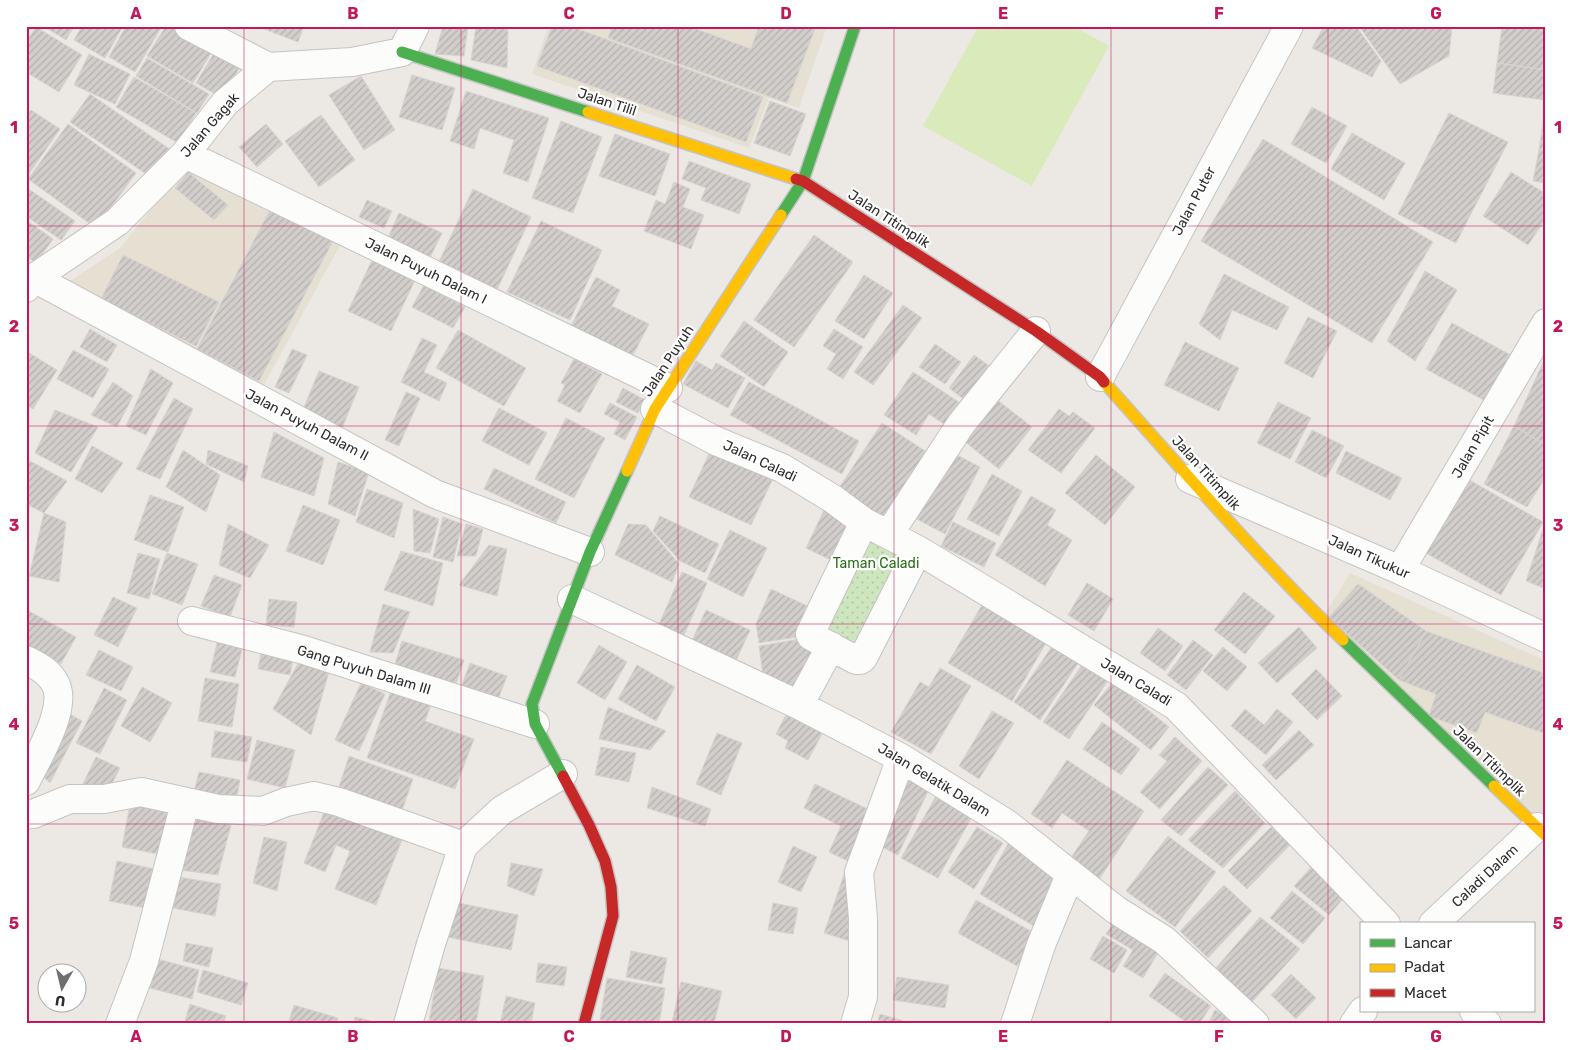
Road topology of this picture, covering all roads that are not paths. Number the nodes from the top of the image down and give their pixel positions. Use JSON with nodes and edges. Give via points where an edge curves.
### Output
{"nodes":[{"id":1,"x":189,"y":26,"type":"edge"},
{"id":2,"x":415,"y":26,"type":"edge"},
{"id":3,"x":855,"y":26,"type":"edge"},
{"id":4,"x":1289,"y":26,"type":"edge"},
{"id":5,"x":402,"y":52,"type":"junction"},
{"id":6,"x":268,"y":67,"type":"junction"},
{"id":7,"x":185,"y":154,"type":"junction"},
{"id":8,"x":803,"y":181,"type":"junction"},
{"id":9,"x":32,"y":275,"type":"edge"},
{"id":10,"x":1546,"y":323,"type":"edge"},
{"id":11,"x":1036,"y":331,"type":"junction"},
{"id":12,"x":1100,"y":377,"type":"junction"},
{"id":13,"x":661,"y":399,"type":"junction"},
{"id":14,"x":1190,"y":480,"type":"junction"},
{"id":15,"x":864,"y":522,"type":"junction"},
{"id":16,"x":889,"y":534,"type":"junction"},
{"id":17,"x":918,"y":550,"type":"junction"},
{"id":18,"x":590,"y":552,"type":"junction"},
{"id":19,"x":1400,"y":570,"type":"junction"},
{"id":20,"x":572,"y":599,"type":"junction"},
{"id":21,"x":192,"y":621,"type":"dead end"},
{"id":22,"x":1546,"y":638,"type":"edge"},
{"id":23,"x":831,"y":646,"type":"junction"},
{"id":24,"x":26,"y":660,"type":"edge"},
{"id":25,"x":799,"y":705,"type":"junction"},
{"id":26,"x":535,"y":724,"type":"junction"},
{"id":27,"x":901,"y":758,"type":"junction"},
{"id":28,"x":563,"y":774,"type":"junction"},
{"id":29,"x":26,"y":781,"type":"edge"},
{"id":30,"x":185,"y":803,"type":"junction"},
{"id":31,"x":26,"y":815,"type":"edge"},
{"id":32,"x":1541,"y":832,"type":"edge"},
{"id":33,"x":463,"y":846,"type":"junction"},
{"id":34,"x":1070,"y":875,"type":"junction"},
{"id":35,"x":1384,"y":922,"type":"edge"},
{"id":36,"x":1435,"y":922,"type":"edge"},
{"id":37,"x":1362,"y":1012,"type":"edge"},
{"id":38,"x":1475,"y":1012,"type":"edge"},
{"id":39,"x":120,"y":1024,"type":"edge"},
{"id":40,"x":408,"y":1024,"type":"edge"},
{"id":41,"x":584,"y":1024,"type":"edge"},
{"id":42,"x":854,"y":1024,"type":"edge"},
{"id":43,"x":1015,"y":1024,"type":"edge"},
{"id":44,"x":1256,"y":1024,"type":"edge"},
{"id":45,"x":1354,"y":1024,"type":"edge"},
{"id":46,"x":1487,"y":1024,"type":"edge"}],
"edges":[{"from":1,"to":6,"type":"street"},
{"from":2,"to":5,"type":"street"},
{"from":3,"to":8,"type":"street","name":"Jalan Puyuh"},
{"from":4,"to":12,"type":"street","name":"Jalan Puter"},
{"from":5,"to":6,"type":"street","via":[[352,62]]},
{"from":5,"to":8,"type":"street","name":"Jalan Tilil"},
{"from":6,"to":7,"type":"street","name":"Jalan Gagak","via":[[225,103]]},
{"from":7,"to":9,"type":"street","name":"Jalan Gagak","via":[[117,222]]},
{"from":7,"to":13,"type":"street","name":"Jalan Puyuh Dalam I"},
{"from":8,"to":11,"type":"street","name":"Jalan Titimplik"},
{"from":8,"to":13,"type":"street","name":"Jalan Puyuh"},
{"from":9,"to":18,"type":"street","name":"Jalan Puyuh Dalam II","via":[[435,494]]},
{"from":10,"to":19,"type":"street","name":"Jalan Pipit"},
{"from":11,"to":12,"type":"street","name":"Jalan Titimplik"},
{"from":11,"to":16,"type":"street","via":[[961,424]]},
{"from":12,"to":14,"type":"street","name":"Jalan Titimplik"},
{"from":13,"to":15,"type":"street","name":"Jalan Caladi","via":[[716,441],[782,468]]},
{"from":13,"to":18,"type":"street","name":"Jalan Puyuh"},
{"from":14,"to":19,"type":"street","name":"Jalan Tikukur"},
{"from":14,"to":32,"type":"street","name":"Jalan Titimplik","via":[[1319,617]]},
{"from":15,"to":16,"type":"street","name":"Jalan Caladi"},
{"from":15,"to":23,"type":"street","via":[[811,632],[811,636]]},
{"from":16,"to":17,"type":"street","name":"Jalan Caladi"},
{"from":17,"to":23,"type":"street","via":[[862,658],[856,660]]},
{"from":17,"to":35,"type":"street","name":"Jalan Caladi","via":[[1176,706]]},
{"from":18,"to":20,"type":"street","name":"Jalan Puyuh"},
{"from":19,"to":22,"type":"street","name":"Jalan Tikukur"},
{"from":20,"to":25,"type":"street","name":"Jalan Gelatik Dalam"},
{"from":20,"to":26,"type":"street","name":"Jalan Puyuh","via":[[532,704]]},
{"from":21,"to":26,"type":"street","name":"Gang Puyuh Dalam III","via":[[304,650]]},
{"from":23,"to":25,"type":"street"},
{"from":24,"to":29,"type":"street","via":[[43,668],[56,685],[58,709]]},
{"from":25,"to":27,"type":"street","name":"Jalan Gelatik Dalam"},
{"from":26,"to":28,"type":"street"},
{"from":27,"to":34,"type":"street","name":"Jalan Gelatik Dalam","via":[[1006,824]]},
{"from":27,"to":42,"type":"street","via":[[859,872],[864,918],[863,997]]},
{"from":28,"to":33,"type":"street","via":[[502,810]]},
{"from":28,"to":41,"type":"street","via":[[605,860],[611,887],[613,916]]},
{"from":30,"to":31,"type":"street","via":[[141,792],[104,799],[70,799]]},
{"from":30,"to":33,"type":"street","via":[[218,809],[263,811],[314,796]]},
{"from":30,"to":39,"type":"street","via":[[144,961]]},
{"from":32,"to":36,"type":"street","name":"Caladi Dalam"},
{"from":33,"to":40,"type":"street"},
{"from":34,"to":43,"type":"street","via":[[1041,946]]},
{"from":34,"to":44,"type":"street","name":"Jalan Gelatik Dalam","via":[[1116,910],[1164,940]]},
{"from":37,"to":45,"type":"street"},
{"from":38,"to":46,"type":"street"}]}
